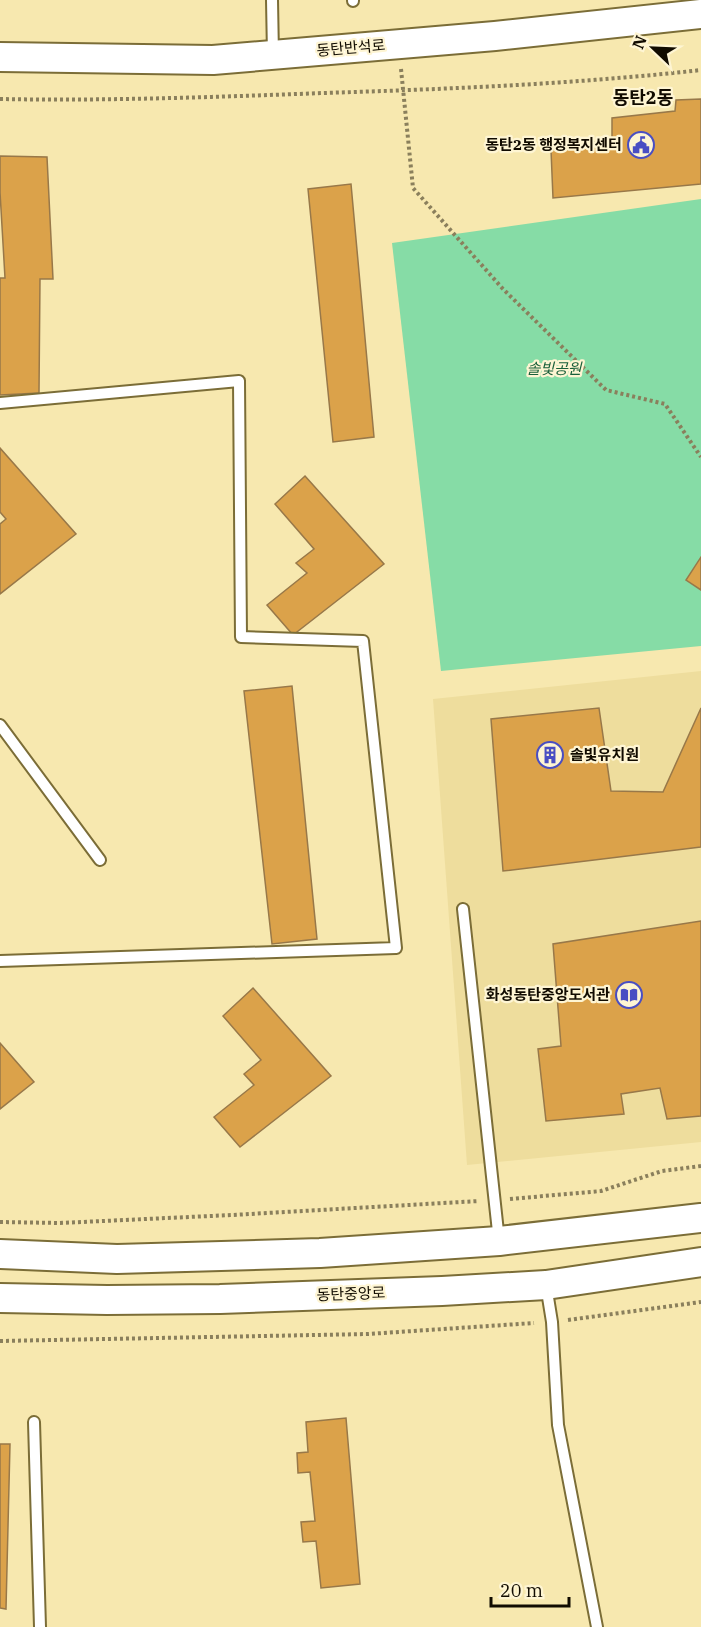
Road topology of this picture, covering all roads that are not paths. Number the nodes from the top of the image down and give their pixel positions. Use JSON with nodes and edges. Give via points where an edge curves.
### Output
{"nodes":[{"id":1,"x":272,"y":0,"type":"edge"},
{"id":2,"x":701,"y":14,"type":"edge"},
{"id":3,"x":273,"y":55,"type":"junction"},
{"id":4,"x":0,"y":57,"type":"edge"},
{"id":5,"x":0,"y":403,"type":"edge"},
{"id":6,"x":0,"y":725,"type":"edge"},
{"id":7,"x":100,"y":860,"type":"dead end"},
{"id":8,"x":463,"y":909,"type":"dead end"},
{"id":9,"x":0,"y":961,"type":"edge"},
{"id":10,"x":701,"y":1218,"type":"edge"},
{"id":11,"x":499,"y":1241,"type":"junction"},
{"id":12,"x":0,"y":1254,"type":"edge"},
{"id":13,"x":701,"y":1262,"type":"edge"},
{"id":14,"x":546,"y":1285,"type":"junction"},
{"id":15,"x":0,"y":1298,"type":"edge"},
{"id":16,"x":34,"y":1422,"type":"dead end"},
{"id":17,"x":40,"y":1627,"type":"edge"},
{"id":18,"x":597,"y":1627,"type":"edge"}],
"edges":[{"from":1,"to":3,"type":"lane"},
{"from":2,"to":3,"type":"street","name":"동탄반석로"},
{"from":3,"to":4,"type":"street","name":"동탄반석로","via":[[213,60]]},
{"from":5,"to":9,"type":"lane","via":[[239,381],[241,637],[363,641],[396,948]]},
{"from":6,"to":7,"type":"lane"},
{"from":8,"to":11,"type":"lane"},
{"from":10,"to":11,"type":"street"},
{"from":11,"to":12,"type":"street","via":[[320,1253],[117,1259]]},
{"from":13,"to":14,"type":"street","name":"동탄중앙로"},
{"from":14,"to":15,"type":"street","name":"동탄중앙로","via":[[220,1299]]},
{"from":14,"to":18,"type":"lane","via":[[558,1425]]},
{"from":16,"to":17,"type":"lane"}]}
